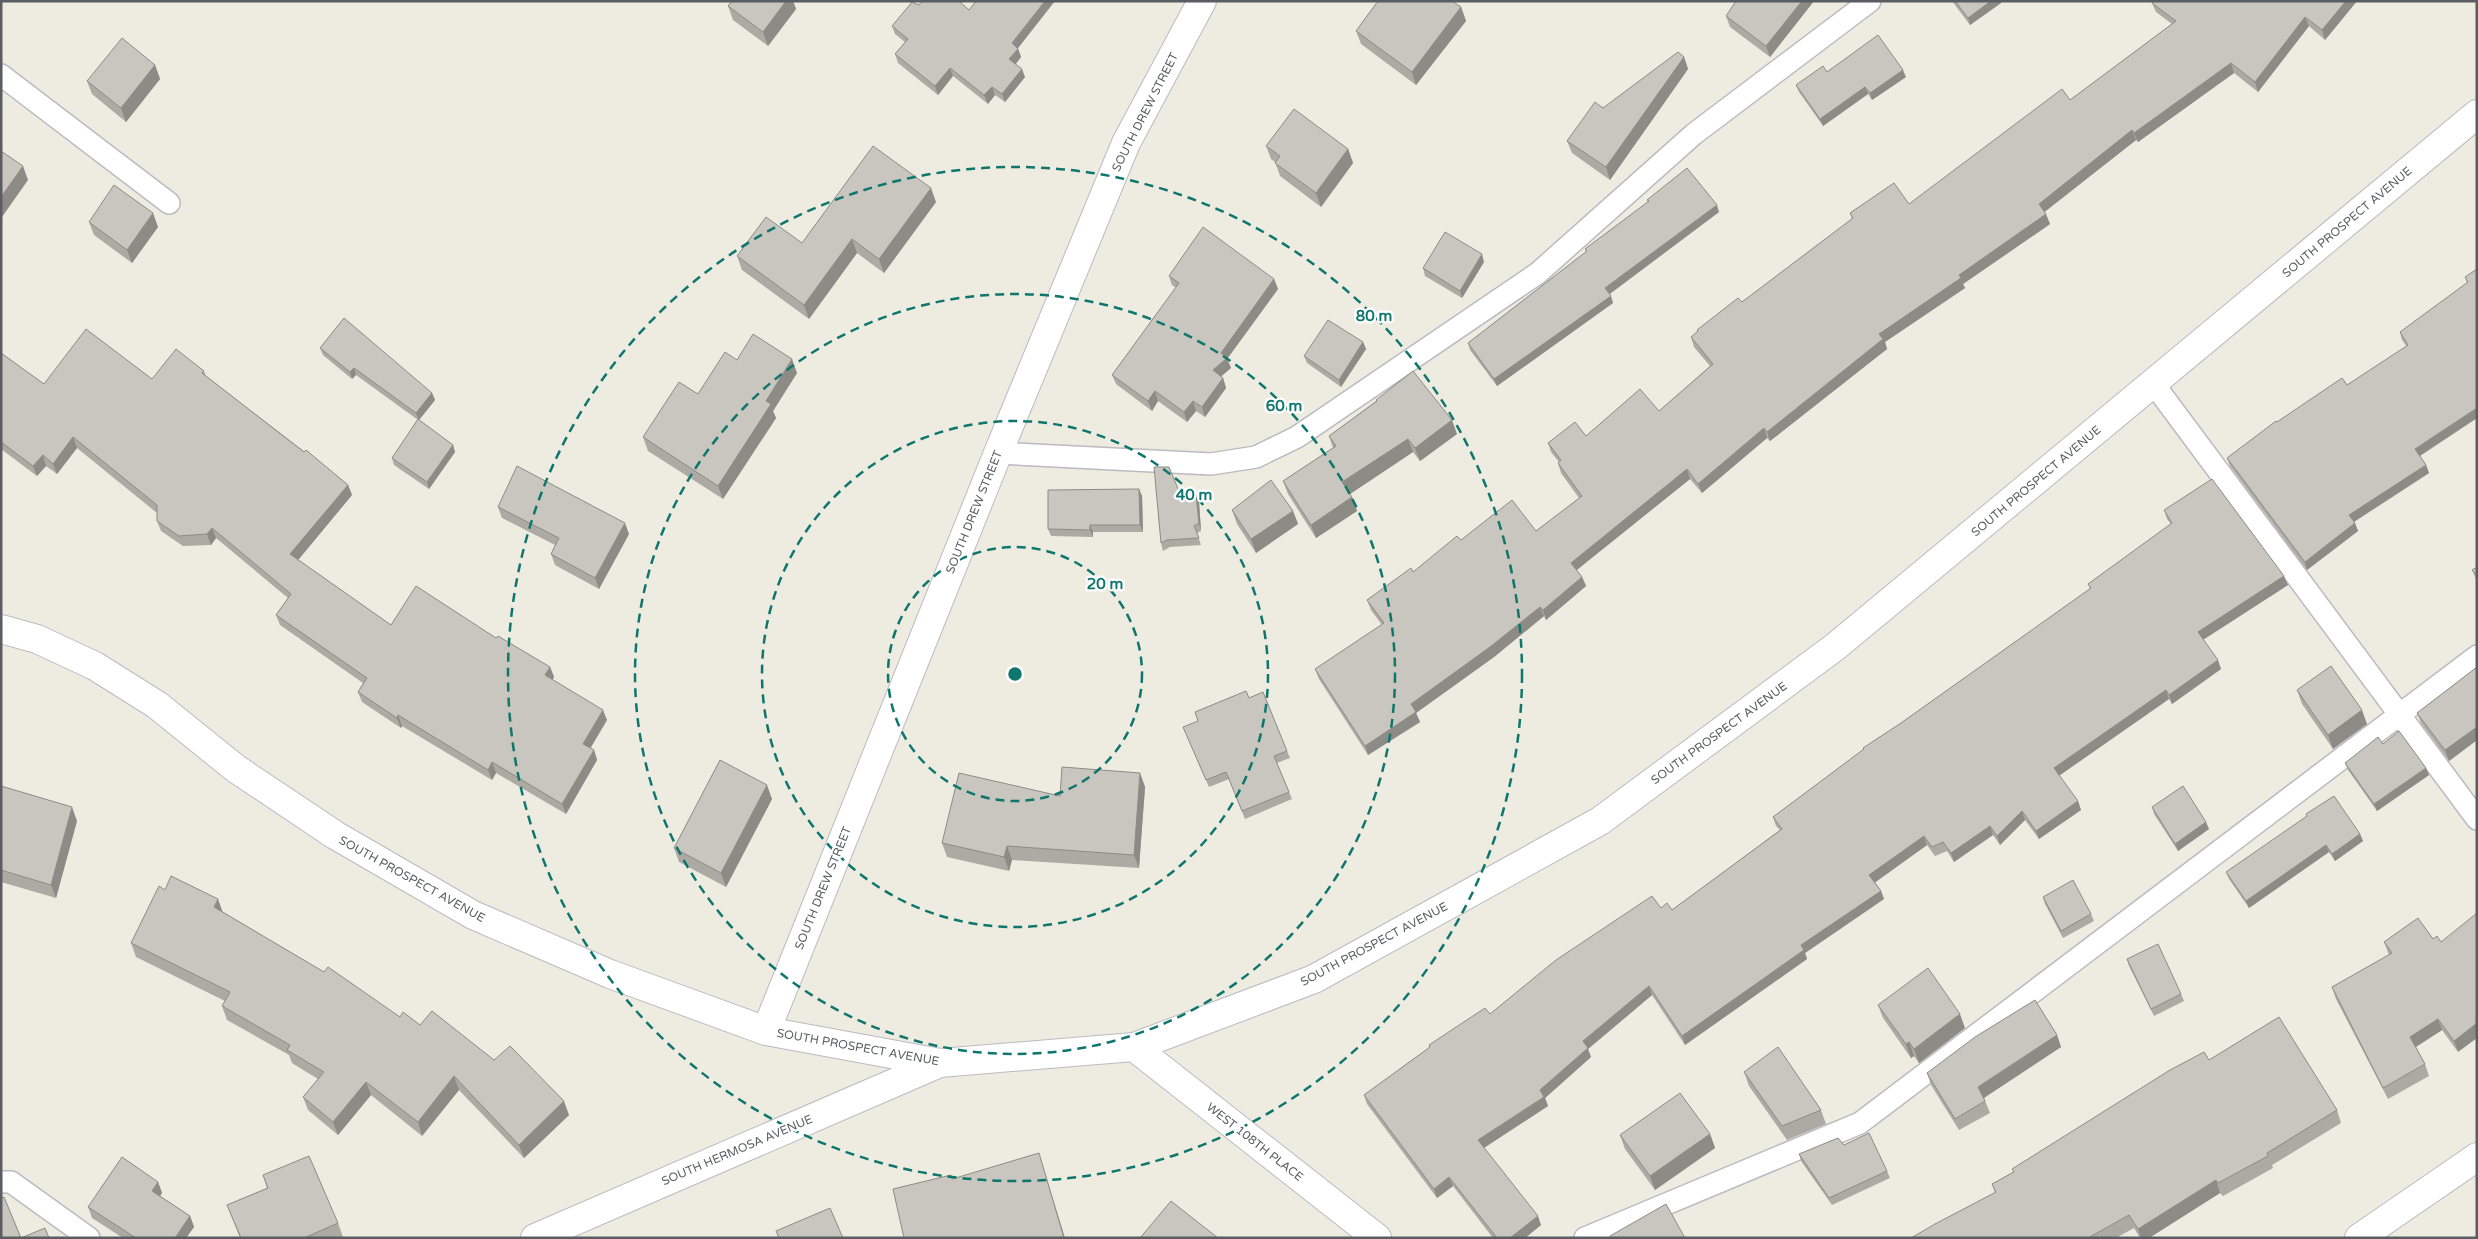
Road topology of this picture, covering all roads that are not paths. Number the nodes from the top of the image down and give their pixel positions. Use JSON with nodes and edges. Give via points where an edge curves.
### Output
{"nodes":[{"id":1,"x":1202,"y":1,"type":"edge"},
{"id":2,"x":1870,"y":1,"type":"edge"},
{"id":3,"x":1,"y":75,"type":"edge"},
{"id":4,"x":2477,"y":114,"type":"edge"},
{"id":5,"x":169,"y":203,"type":"dead end"},
{"id":6,"x":2152,"y":383,"type":"junction"},
{"id":7,"x":998,"y":453,"type":"junction"},
{"id":8,"x":1,"y":629,"type":"edge"},
{"id":9,"x":2477,"y":656,"type":"edge"},
{"id":10,"x":2399,"y":715,"type":"junction"},
{"id":11,"x":2477,"y":819,"type":"edge"},
{"id":12,"x":766,"y":1031,"type":"junction"},
{"id":13,"x":1134,"y":1047,"type":"junction"},
{"id":14,"x":940,"y":1063,"type":"junction"},
{"id":15,"x":2477,"y":1157,"type":"edge"},
{"id":16,"x":1,"y":1182,"type":"edge"},
{"id":17,"x":89,"y":1238,"type":"edge"},
{"id":18,"x":535,"y":1238,"type":"edge"},
{"id":19,"x":1377,"y":1238,"type":"edge"},
{"id":20,"x":1585,"y":1238,"type":"edge"},
{"id":21,"x":2358,"y":1238,"type":"edge"}],
"edges":[{"from":1,"to":7,"type":"street","name":"SOUTH DREW STREET","via":[[1126,143]]},
{"from":2,"to":7,"type":"lane","via":[[1694,134],[1538,273],[1297,437],[1256,456],[1211,464]]},
{"from":3,"to":5,"type":"lane"},
{"from":4,"to":6,"type":"street","name":"SOUTH PROSPECT AVENUE"},
{"from":6,"to":10,"type":"lane"},
{"from":6,"to":13,"type":"street","name":"SOUTH PROSPECT AVENUE","via":[[1835,647],[1600,821],[1314,979]]},
{"from":7,"to":12,"type":"street","name":"SOUTH DREW STREET"},
{"from":8,"to":12,"type":"street","name":"SOUTH PROSPECT AVENUE","via":[[37,639],[95,666],[156,705],[235,768],[335,835],[473,915],[610,974]]},
{"from":9,"to":10,"type":"lane"},
{"from":10,"to":11,"type":"lane"},
{"from":10,"to":20,"type":"lane","via":[[1860,1123]]},
{"from":12,"to":14,"type":"street","name":"SOUTH PROSPECT AVENUE"},
{"from":13,"to":14,"type":"street","name":"SOUTH PROSPECT AVENUE"},
{"from":13,"to":19,"type":"street","name":"WEST 108TH PLACE"},
{"from":14,"to":18,"type":"street","name":"SOUTH HERMOSA AVENUE"},
{"from":15,"to":21,"type":"street"},
{"from":16,"to":17,"type":"lane","via":[[11,1182]]}]}
